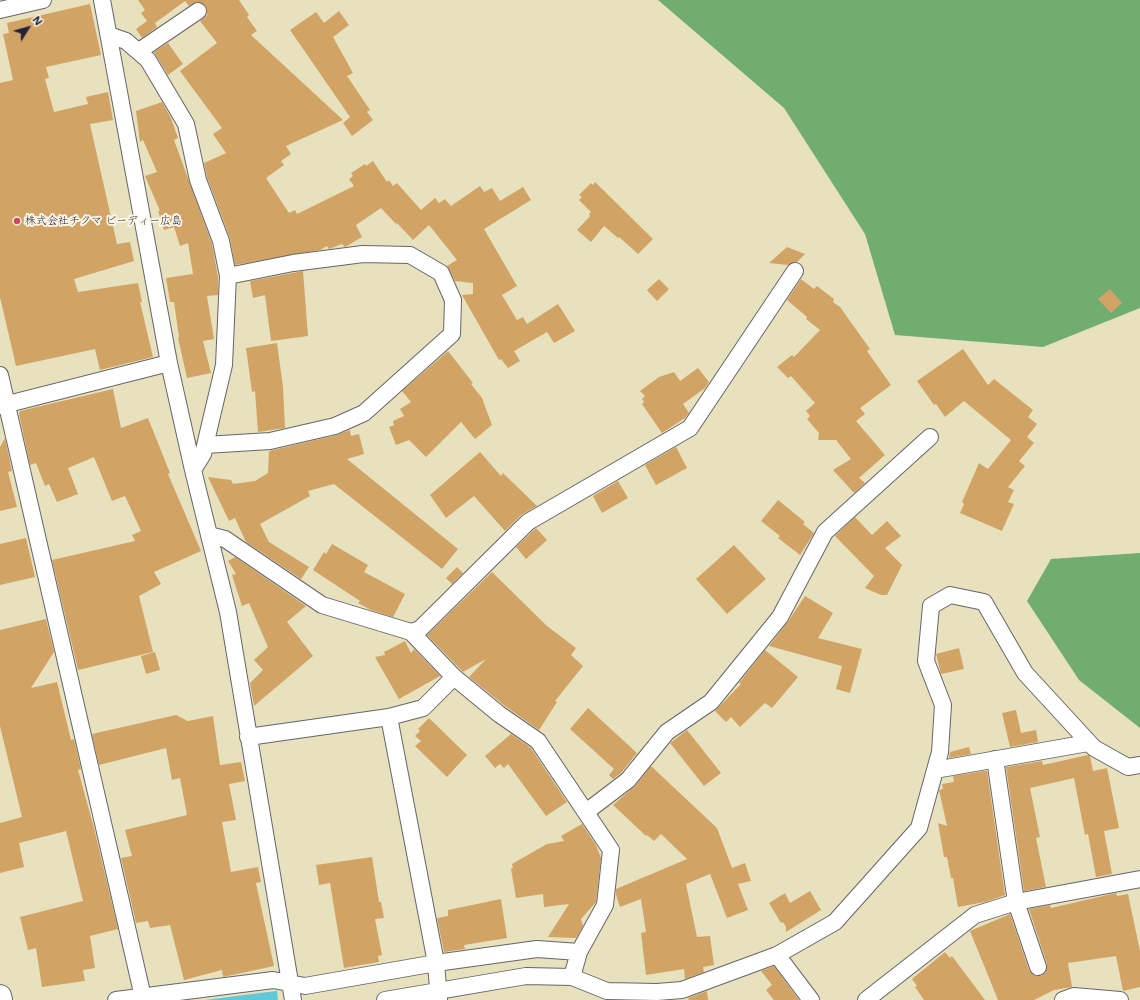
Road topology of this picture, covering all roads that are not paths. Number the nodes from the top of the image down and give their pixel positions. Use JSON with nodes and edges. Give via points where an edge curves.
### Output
{"nodes":[{"id":1,"x":43,"y":0,"type":"edge"},
{"id":2,"x":102,"y":0,"type":"edge"},
{"id":3,"x":0,"y":10,"type":"edge"},
{"id":4,"x":198,"y":11,"type":"dead end"},
{"id":5,"x":109,"y":35,"type":"junction"},
{"id":6,"x":139,"y":51,"type":"junction"},
{"id":7,"x":795,"y":271,"type":"dead end"},
{"id":8,"x":228,"y":276,"type":"junction"},
{"id":9,"x":169,"y":363,"type":"junction"},
{"id":10,"x":0,"y":375,"type":"edge"},
{"id":11,"x":3,"y":405,"type":"edge"},
{"id":12,"x":930,"y":437,"type":"dead end"},
{"id":13,"x":205,"y":445,"type":"junction"},
{"id":14,"x":193,"y":470,"type":"junction"},
{"id":15,"x":209,"y":535,"type":"junction"},
{"id":16,"x":410,"y":632,"type":"junction"},
{"id":17,"x":454,"y":677,"type":"junction"},
{"id":18,"x":389,"y":717,"type":"junction"},
{"id":19,"x":248,"y":737,"type":"junction"},
{"id":20,"x":1088,"y":743,"type":"junction"},
{"id":21,"x":995,"y":759,"type":"junction"},
{"id":22,"x":1140,"y":765,"type":"edge"},
{"id":23,"x":935,"y":770,"type":"junction"},
{"id":24,"x":586,"y":812,"type":"junction"},
{"id":25,"x":1140,"y":879,"type":"edge"},
{"id":26,"x":1016,"y":902,"type":"junction"},
{"id":27,"x":579,"y":952,"type":"junction"},
{"id":28,"x":777,"y":955,"type":"junction"},
{"id":29,"x":436,"y":963,"type":"junction"},
{"id":30,"x":1038,"y":967,"type":"dead end"},
{"id":31,"x":572,"y":976,"type":"junction"},
{"id":32,"x":290,"y":983,"type":"junction"},
{"id":33,"x":608,"y":995,"type":"edge"},
{"id":34,"x":0,"y":996,"type":"edge"},
{"id":35,"x":439,"y":996,"type":"edge"},
{"id":36,"x":143,"y":997,"type":"junction"},
{"id":37,"x":1,"y":1000,"type":"edge"},
{"id":38,"x":116,"y":1000,"type":"edge"},
{"id":39,"x":293,"y":1000,"type":"edge"},
{"id":40,"x":385,"y":1000,"type":"edge"},
{"id":41,"x":811,"y":1000,"type":"edge"},
{"id":42,"x":866,"y":1000,"type":"edge"},
{"id":43,"x":1063,"y":1000,"type":"edge"},
{"id":44,"x":1120,"y":1000,"type":"edge"}],
"edges":[{"from":1,"to":3,"type":"street"},
{"from":2,"to":5,"type":"street"},
{"from":4,"to":6,"type":"street"},
{"from":5,"to":6,"type":"street","via":[[126,41]]},
{"from":5,"to":9,"type":"street"},
{"from":6,"to":8,"type":"street","via":[[148,60],[186,124],[198,180],[221,241]]},
{"from":7,"to":16,"type":"street","via":[[690,428],[528,522],[420,629]]},
{"from":8,"to":13,"type":"street","via":[[224,366]]},
{"from":8,"to":13,"type":"street","via":[[293,263],[363,254],[410,255],[441,273],[453,300],[452,334],[364,413],[335,426],[270,441]]},
{"from":9,"to":11,"type":"street"},
{"from":9,"to":14,"type":"street"},
{"from":10,"to":11,"type":"street"},
{"from":11,"to":36,"type":"street"},
{"from":12,"to":24,"type":"street","via":[[825,532],[780,617],[711,702],[667,732],[628,780]]},
{"from":13,"to":14,"type":"street","via":[[203,454]]},
{"from":14,"to":15,"type":"street"},
{"from":15,"to":16,"type":"street","via":[[225,539],[322,605]]},
{"from":15,"to":19,"type":"street","via":[[228,612]]},
{"from":16,"to":17,"type":"street"},
{"from":17,"to":18,"type":"street","via":[[423,708]]},
{"from":17,"to":24,"type":"street","via":[[499,714],[538,741]]},
{"from":18,"to":19,"type":"street"},
{"from":18,"to":29,"type":"street"},
{"from":19,"to":32,"type":"street"},
{"from":20,"to":21,"type":"street"},
{"from":20,"to":22,"type":"street","via":[[1128,767]]},
{"from":20,"to":23,"type":"street","via":[[1025,674],[984,602],[950,595],[931,606],[926,661],[943,705],[940,752]]},
{"from":21,"to":23,"type":"street"},
{"from":21,"to":26,"type":"street"},
{"from":23,"to":28,"type":"street","via":[[919,828],[835,922]]},
{"from":24,"to":27,"type":"street","via":[[611,850],[605,905]]},
{"from":25,"to":26,"type":"street"},
{"from":26,"to":30,"type":"street"},
{"from":26,"to":42,"type":"street","via":[[975,915]]},
{"from":27,"to":29,"type":"street","via":[[537,949]]},
{"from":27,"to":31,"type":"street"},
{"from":28,"to":33,"type":"street","via":[[682,990]]},
{"from":28,"to":41,"type":"street"},
{"from":29,"to":32,"type":"street","via":[[305,986]]},
{"from":29,"to":35,"type":"street"},
{"from":31,"to":33,"type":"street"},
{"from":31,"to":35,"type":"street","via":[[526,976]]},
{"from":32,"to":36,"type":"street","via":[[273,980]]},
{"from":32,"to":39,"type":"street"},
{"from":34,"to":37,"type":"main road"},
{"from":35,"to":40,"type":"street"},
{"from":36,"to":38,"type":"street"},
{"from":43,"to":44,"type":"street","via":[[1074,996]]}]}
